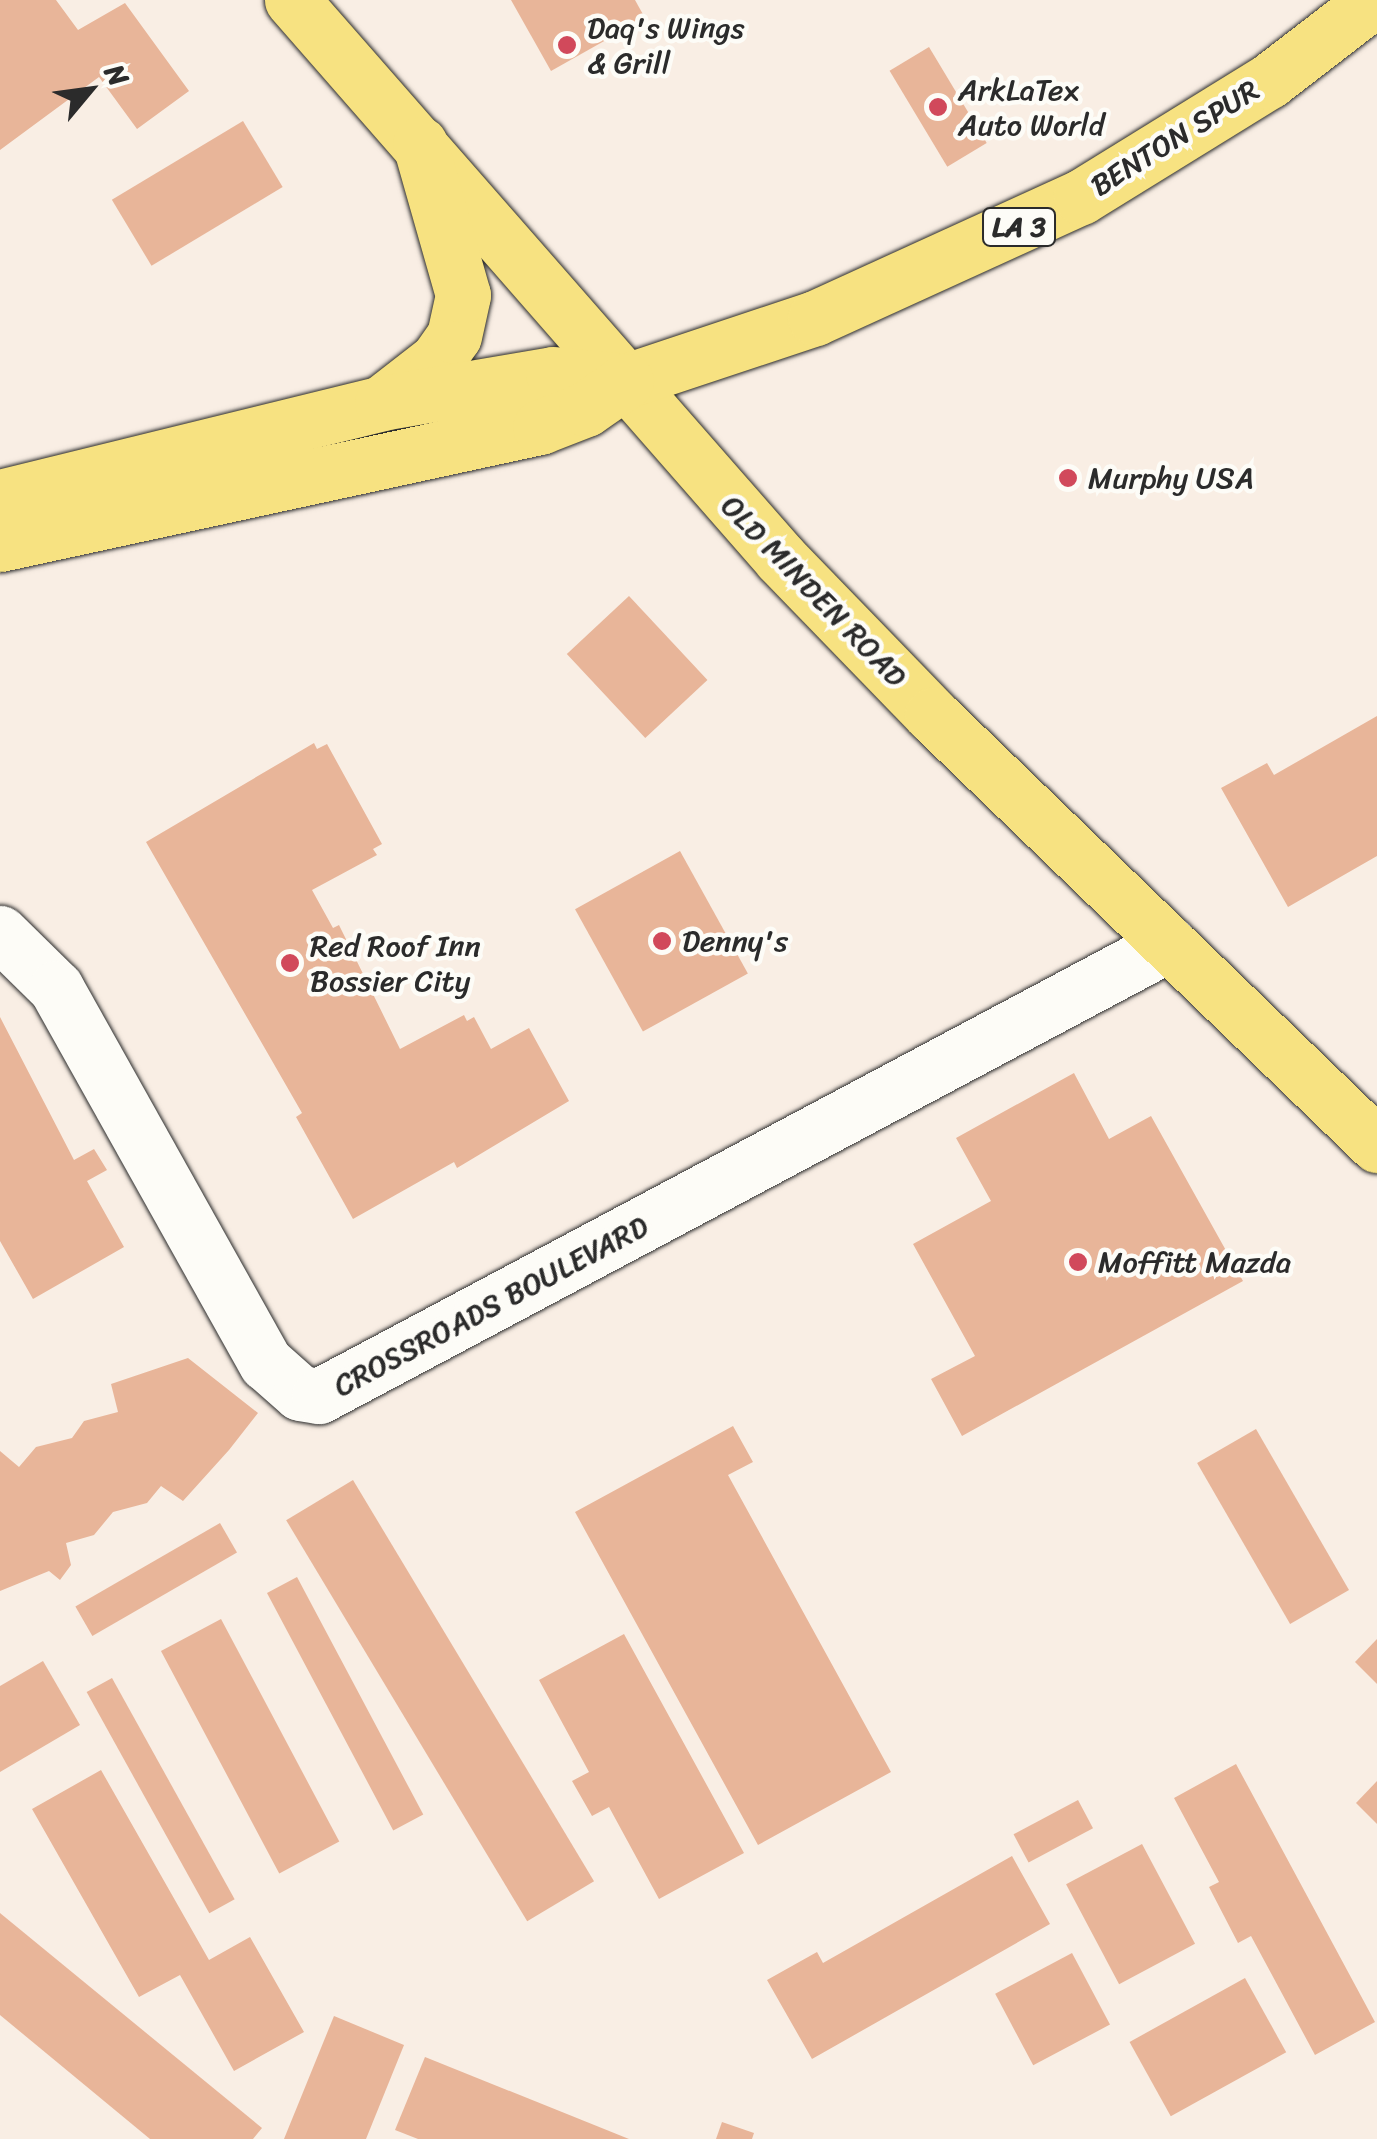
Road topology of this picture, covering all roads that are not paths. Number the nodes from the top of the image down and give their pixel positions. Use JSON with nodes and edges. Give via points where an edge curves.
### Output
{"nodes":[{"id":1,"x":292,"y":0,"type":"edge"},
{"id":2,"x":1374,"y":0,"type":"edge"},
{"id":3,"x":420,"y":144,"type":"junction"},
{"id":4,"x":626,"y":381,"type":"junction"},
{"id":5,"x":382,"y":403,"type":"junction"},
{"id":6,"x":0,"y":497,"type":"edge"},
{"id":7,"x":0,"y":544,"type":"edge"},
{"id":8,"x":0,"y":933,"type":"edge"},
{"id":9,"x":1169,"y":944,"type":"junction"},
{"id":10,"x":1377,"y":1144,"type":"edge"}],
"edges":[{"from":1,"to":3,"type":"main road","name":"OLD MINDEN ROAD"},
{"from":2,"to":4,"type":"main road","name":"BENTON SPUR","number":"LA 3","via":[[1252,92],[1068,203],[828,313]]},
{"from":3,"to":4,"type":"main road","name":"OLD MINDEN ROAD"},
{"from":3,"to":5,"type":"main road","via":[[462,295],[454,336],[438,360]]},
{"from":4,"to":5,"type":"main road","via":[[553,374]]},
{"from":4,"to":7,"type":"main road","via":[[586,408],[540,426]]},
{"from":4,"to":9,"type":"main road","name":"OLD MINDEN ROAD","via":[[723,497],[852,632]]},
{"from":5,"to":6,"type":"main road"},
{"from":8,"to":9,"type":"street","name":"CROSSROADS BOULEVARD","via":[[56,988],[266,1363],[300,1394],[319,1396]]},
{"from":9,"to":10,"type":"main road","name":"OLD MINDEN ROAD"}]}
